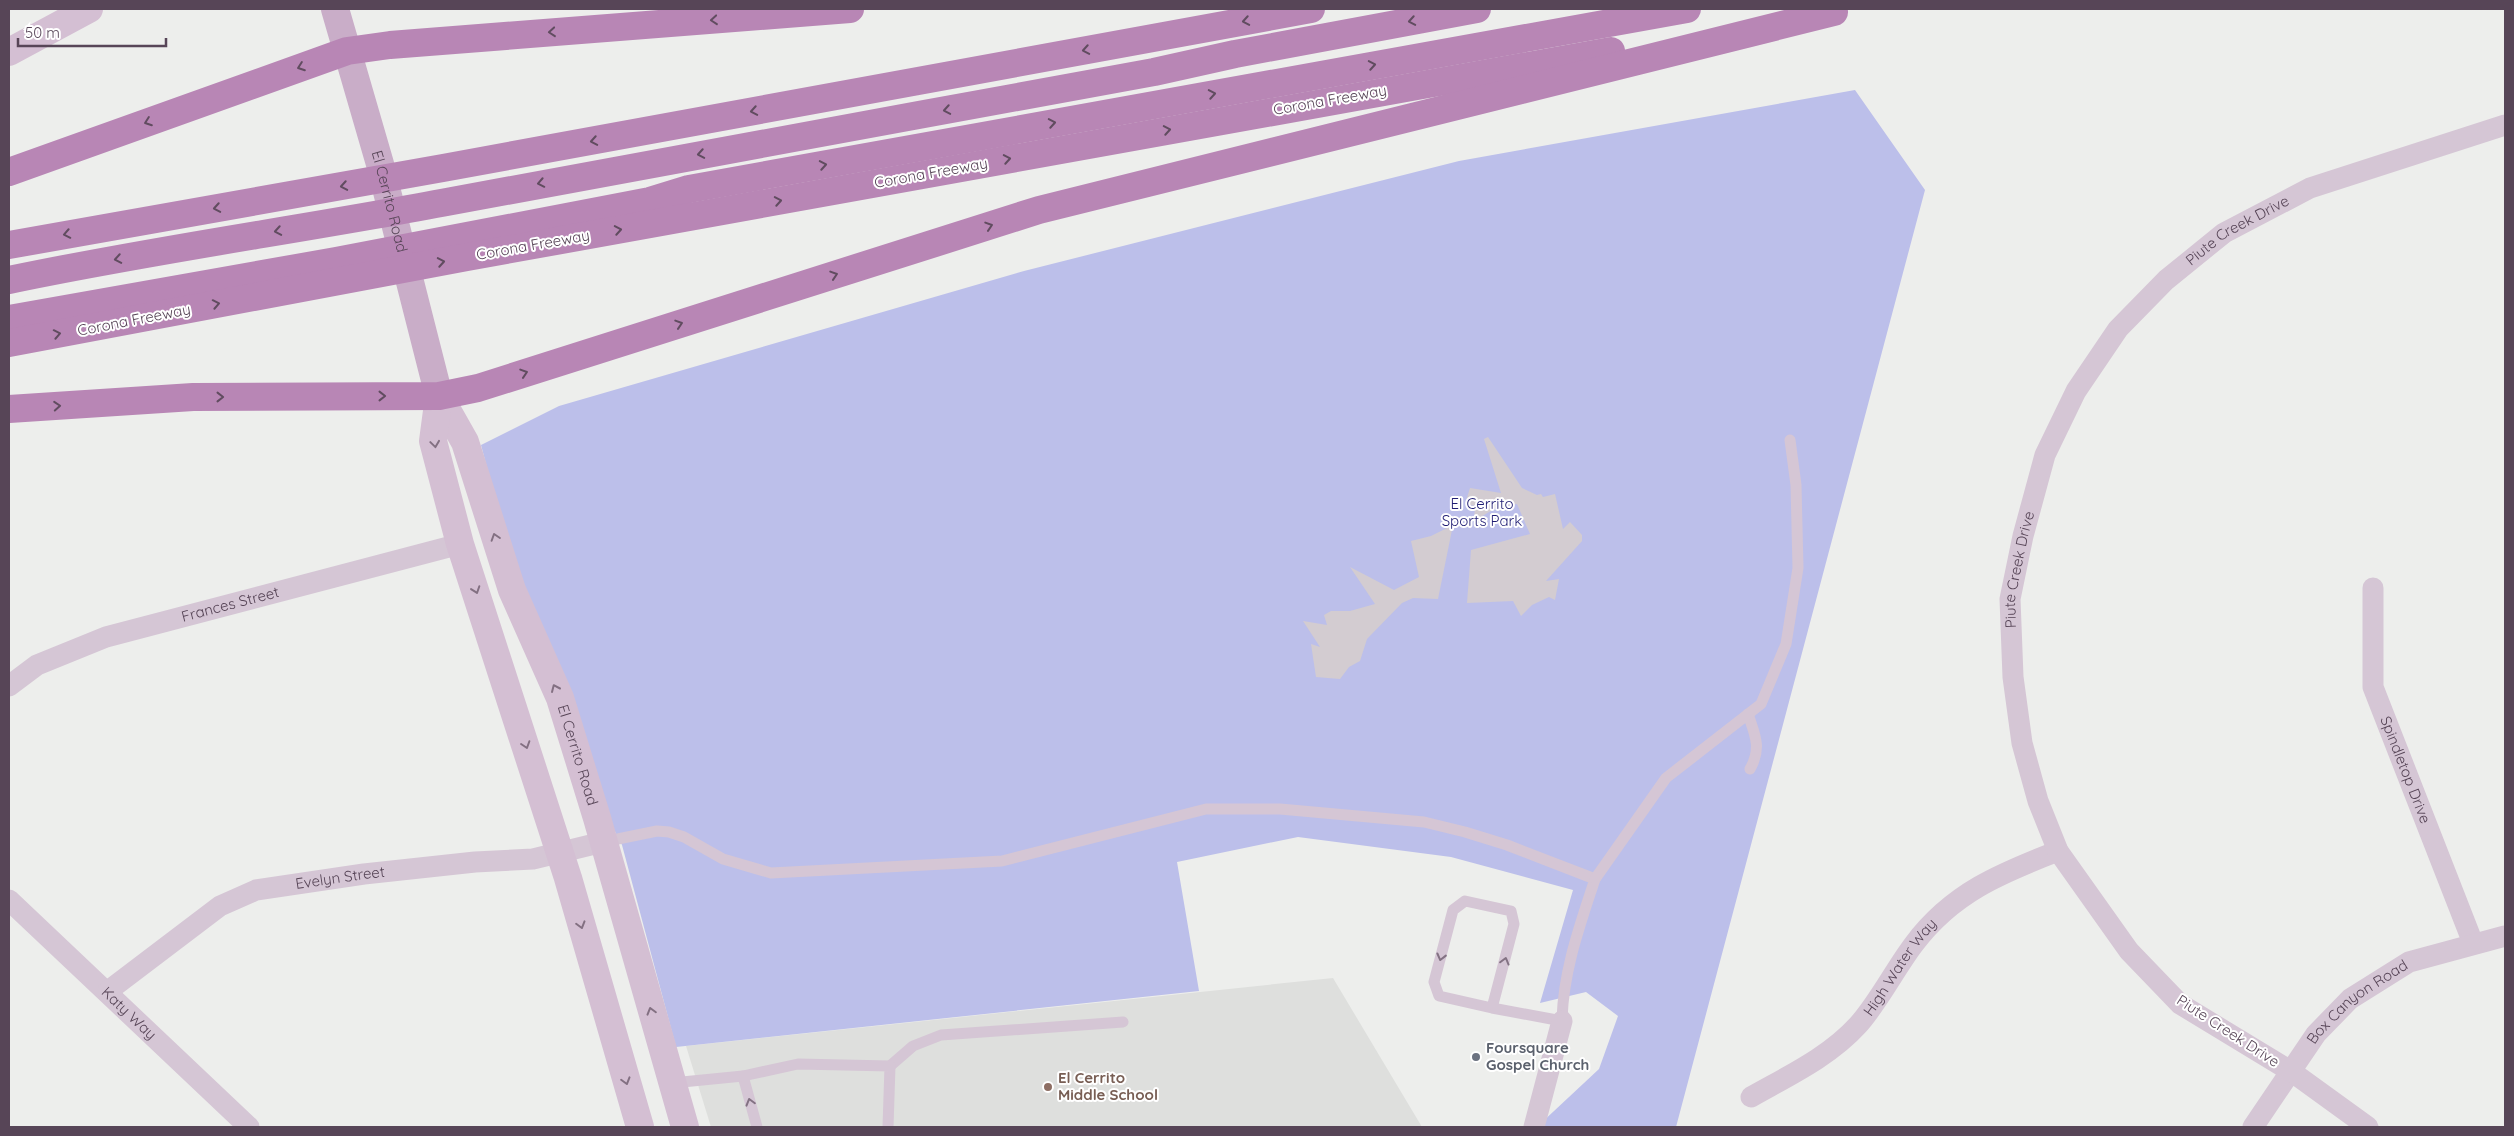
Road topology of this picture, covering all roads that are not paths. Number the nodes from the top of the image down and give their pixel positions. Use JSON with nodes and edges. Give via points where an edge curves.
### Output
{"nodes":[{"id":1,"x":90,"y":9,"type":"edge"},
{"id":2,"x":335,"y":9,"type":"edge"},
{"id":3,"x":850,"y":9,"type":"edge"},
{"id":4,"x":1311,"y":9,"type":"edge"},
{"id":5,"x":1477,"y":9,"type":"edge"},
{"id":6,"x":1687,"y":9,"type":"edge"},
{"id":7,"x":1844,"y":10,"type":"edge"},
{"id":8,"x":347,"y":51,"type":"junction"},
{"id":9,"x":9,"y":52,"type":"edge"},
{"id":10,"x":1235,"y":54,"type":"junction"},
{"id":11,"x":791,"y":104,"type":"junction"},
{"id":12,"x":2505,"y":124,"type":"edge"},
{"id":13,"x":9,"y":172,"type":"edge"},
{"id":14,"x":459,"y":229,"type":"junction"},
{"id":15,"x":9,"y":245,"type":"edge"},
{"id":16,"x":334,"y":252,"type":"junction"},
{"id":17,"x":9,"y":280,"type":"edge"},
{"id":18,"x":9,"y":303,"type":"edge"},
{"id":19,"x":9,"y":319,"type":"edge"},
{"id":20,"x":9,"y":344,"type":"edge"},
{"id":21,"x":439,"y":396,"type":"junction"},
{"id":22,"x":9,"y":409,"type":"edge"},
{"id":23,"x":1790,"y":440,"type":"dead end"},
{"id":24,"x":460,"y":544,"type":"junction"},
{"id":25,"x":2373,"y":588,"type":"dead end"},
{"id":26,"x":9,"y":686,"type":"edge"},
{"id":27,"x":1748,"y":714,"type":"junction"},
{"id":28,"x":1750,"y":769,"type":"dead end"},
{"id":29,"x":603,"y":842,"type":"junction"},
{"id":30,"x":2058,"y":851,"type":"junction"},
{"id":31,"x":560,"y":854,"type":"junction"},
{"id":32,"x":1595,"y":879,"type":"junction"},
{"id":33,"x":9,"y":900,"type":"edge"},
{"id":34,"x":2505,"y":936,"type":"edge"},
{"id":35,"x":2473,"y":943,"type":"junction"},
{"id":36,"x":108,"y":992,"type":"junction"},
{"id":37,"x":1492,"y":1008,"type":"junction"},
{"id":38,"x":1562,"y":1021,"type":"junction"},
{"id":39,"x":1123,"y":1022,"type":"dead end"},
{"id":40,"x":890,"y":1066,"type":"junction"},
{"id":41,"x":2292,"y":1072,"type":"junction"},
{"id":42,"x":743,"y":1076,"type":"junction"},
{"id":43,"x":672,"y":1083,"type":"junction"},
{"id":44,"x":1751,"y":1096,"type":"dead end"},
{"id":45,"x":249,"y":1127,"type":"edge"},
{"id":46,"x":640,"y":1127,"type":"edge"},
{"id":47,"x":685,"y":1127,"type":"edge"},
{"id":48,"x":757,"y":1127,"type":"edge"},
{"id":49,"x":888,"y":1127,"type":"edge"},
{"id":50,"x":1534,"y":1127,"type":"edge"},
{"id":51,"x":2253,"y":1127,"type":"edge"},
{"id":52,"x":2368,"y":1127,"type":"edge"}],
"edges":[{"from":1,"to":9,"type":"main road"},
{"from":2,"to":8,"type":"main road","name":"El Cerrito Road"},
{"from":3,"to":8,"type":"highway","one_way":true},
{"from":4,"to":11,"type":"highway","one_way":true},
{"from":5,"to":10,"type":"highway","one_way":true},
{"from":14,"to":6,"type":"highway","one_way":true,"via":[[650,190],[689,189]]},
{"from":14,"to":7,"type":"highway","name":"Corona Freeway","one_way":true,"via":[[1433,82]]},
{"from":21,"to":7,"type":"highway","one_way":true,"via":[[478,388],[1040,210]]},
{"from":8,"to":13,"type":"highway","one_way":true},
{"from":8,"to":21,"type":"main road","name":"El Cerrito Road","via":[[380,164]]},
{"from":10,"to":11,"type":"highway","via":[[1171,57],[1022,84]]},
{"from":10,"to":14,"type":"highway","one_way":true,"via":[[1154,72],[567,178]]},
{"from":11,"to":15,"type":"highway","one_way":true},
{"from":12,"to":30,"type":"street","name":"Piute Creek Drive","via":[[2310,188],[2224,233],[2166,280],[2118,329],[2076,391],[2045,455],[2010,599],[2013,677],[2022,743],[2038,801]]},
{"from":16,"to":14,"type":"highway","name":"Corona Freeway","one_way":true},
{"from":14,"to":16,"type":"highway"},
{"from":16,"to":17,"type":"highway","one_way":true,"via":[[76,266]]},
{"from":16,"to":18,"type":"highway"},
{"from":16,"to":19,"type":"highway"},
{"from":20,"to":16,"type":"highway","name":"Corona Freeway","one_way":true},
{"from":22,"to":21,"type":"highway","one_way":true,"via":[[194,398]]},
{"from":21,"to":24,"type":"main road","name":"El Cerrito Road","one_way":true,"via":[[432,441]]},
{"from":29,"to":21,"type":"main road","name":"El Cerrito Road","one_way":true,"via":[[560,698],[512,590],[465,442]]},
{"from":23,"to":27,"type":"lane","via":[[1796,485],[1798,568],[1795,588],[1786,644],[1761,704]]},
{"from":24,"to":26,"type":"street","name":"Frances Street","via":[[106,637],[37,665]]},
{"from":24,"to":31,"type":"main road","name":"El Cerrito Road","one_way":true},
{"from":25,"to":35,"type":"street","name":"Spindletop Drive","via":[[2373,687]]},
{"from":27,"to":28,"type":"lane","via":[[1756,741],[1756,757]]},
{"from":27,"to":32,"type":"lane","via":[[1666,778]]},
{"from":29,"to":31,"type":"street","name":"Evelyn Street"},
{"from":29,"to":32,"type":"lane","via":[[657,831],[669,832],[723,859],[771,873],[1002,861],[1206,809],[1280,809],[1424,822],[1507,845]]},
{"from":43,"to":29,"type":"main road","name":"El Cerrito Road","one_way":true},
{"from":30,"to":41,"type":"street","name":"Piute Creek Drive","via":[[2129,950],[2180,1004]]},
{"from":30,"to":44,"type":"street","name":"High Water Way","via":[[2000,873],[1957,900],[1915,942],[1858,1025],[1826,1054]]},
{"from":31,"to":36,"type":"street","name":"Evelyn Street","via":[[364,874],[256,890],[220,906]]},
{"from":31,"to":46,"type":"main road","name":"El Cerrito Road","one_way":true},
{"from":32,"to":38,"type":"lane","via":[[1564,986]]},
{"from":33,"to":36,"type":"street","name":"Katy Way"},
{"from":34,"to":35,"type":"street","name":"Box Canyon Road"},
{"from":35,"to":41,"type":"street","name":"Box Canyon Road","via":[[2409,962],[2350,999],[2316,1034]]},
{"from":36,"to":45,"type":"street","name":"Katy Way"},
{"from":37,"to":37,"type":"lane","one_way":true,"via":[[1514,924],[1511,911],[1465,901],[1453,910],[1434,982],[1439,996]]},
{"from":37,"to":38,"type":"lane"},
{"from":38,"to":50,"type":"street"},
{"from":39,"to":40,"type":"lane","via":[[941,1035],[913,1046]]},
{"from":40,"to":42,"type":"lane","via":[[798,1064]]},
{"from":40,"to":49,"type":"lane"},
{"from":41,"to":51,"type":"street","name":"Box Canyon Road"},
{"from":41,"to":52,"type":"street","name":"Piute Creek Drive"},
{"from":42,"to":43,"type":"lane"},
{"from":48,"to":42,"type":"lane","one_way":true},
{"from":43,"to":47,"type":"main road","name":"El Cerrito Road"}]}
